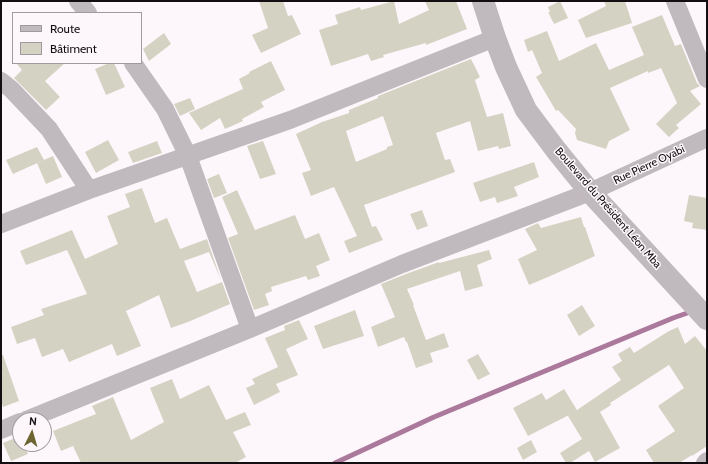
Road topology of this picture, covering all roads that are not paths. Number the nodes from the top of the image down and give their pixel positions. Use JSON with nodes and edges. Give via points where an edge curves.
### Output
{"nodes":[{"id":1,"x":78,"y":1,"type":"edge"},
{"id":2,"x":483,"y":1,"type":"edge"},
{"id":3,"x":675,"y":1,"type":"edge"},
{"id":4,"x":87,"y":12,"type":"edge"},
{"id":5,"x":495,"y":38,"type":"junction"},
{"id":6,"x":134,"y":64,"type":"edge"},
{"id":7,"x":707,"y":79,"type":"edge"},
{"id":8,"x":1,"y":81,"type":"edge"},
{"id":9,"x":707,"y":138,"type":"edge"},
{"id":10,"x":188,"y":156,"type":"junction"},
{"id":11,"x":89,"y":190,"type":"junction"},
{"id":12,"x":590,"y":192,"type":"junction"},
{"id":13,"x":1,"y":224,"type":"edge"},
{"id":14,"x":700,"y":312,"type":"edge"},
{"id":15,"x":250,"y":329,"type":"junction"},
{"id":16,"x":46,"y":412,"type":"edge"},
{"id":17,"x":12,"y":425,"type":"edge"},
{"id":18,"x":1,"y":430,"type":"edge"}],
"edges":[{"from":1,"to":4,"type":"street"},
{"from":2,"to":5,"type":"street","name":"Boulevard du Président Léon Mba"},
{"from":3,"to":7,"type":"street"},
{"from":5,"to":10,"type":"street","via":[[290,120]]},
{"from":5,"to":12,"type":"street","name":"Boulevard du Président Léon Mba","via":[[526,110]]},
{"from":6,"to":10,"type":"street","via":[[165,109]]},
{"from":8,"to":11,"type":"street","via":[[49,129]]},
{"from":9,"to":12,"type":"street","name":"Rue Pierre Oyabi"},
{"from":10,"to":11,"type":"street"},
{"from":10,"to":15,"type":"street"},
{"from":11,"to":13,"type":"street"},
{"from":12,"to":14,"type":"street","name":"Boulevard du Président Léon Mba"},
{"from":12,"to":15,"type":"street","name":"Rue Pierre Oyabi","via":[[402,264]]},
{"from":15,"to":16,"type":"street","name":"Rue Pierre Oyabi"},
{"from":17,"to":18,"type":"street"}]}
